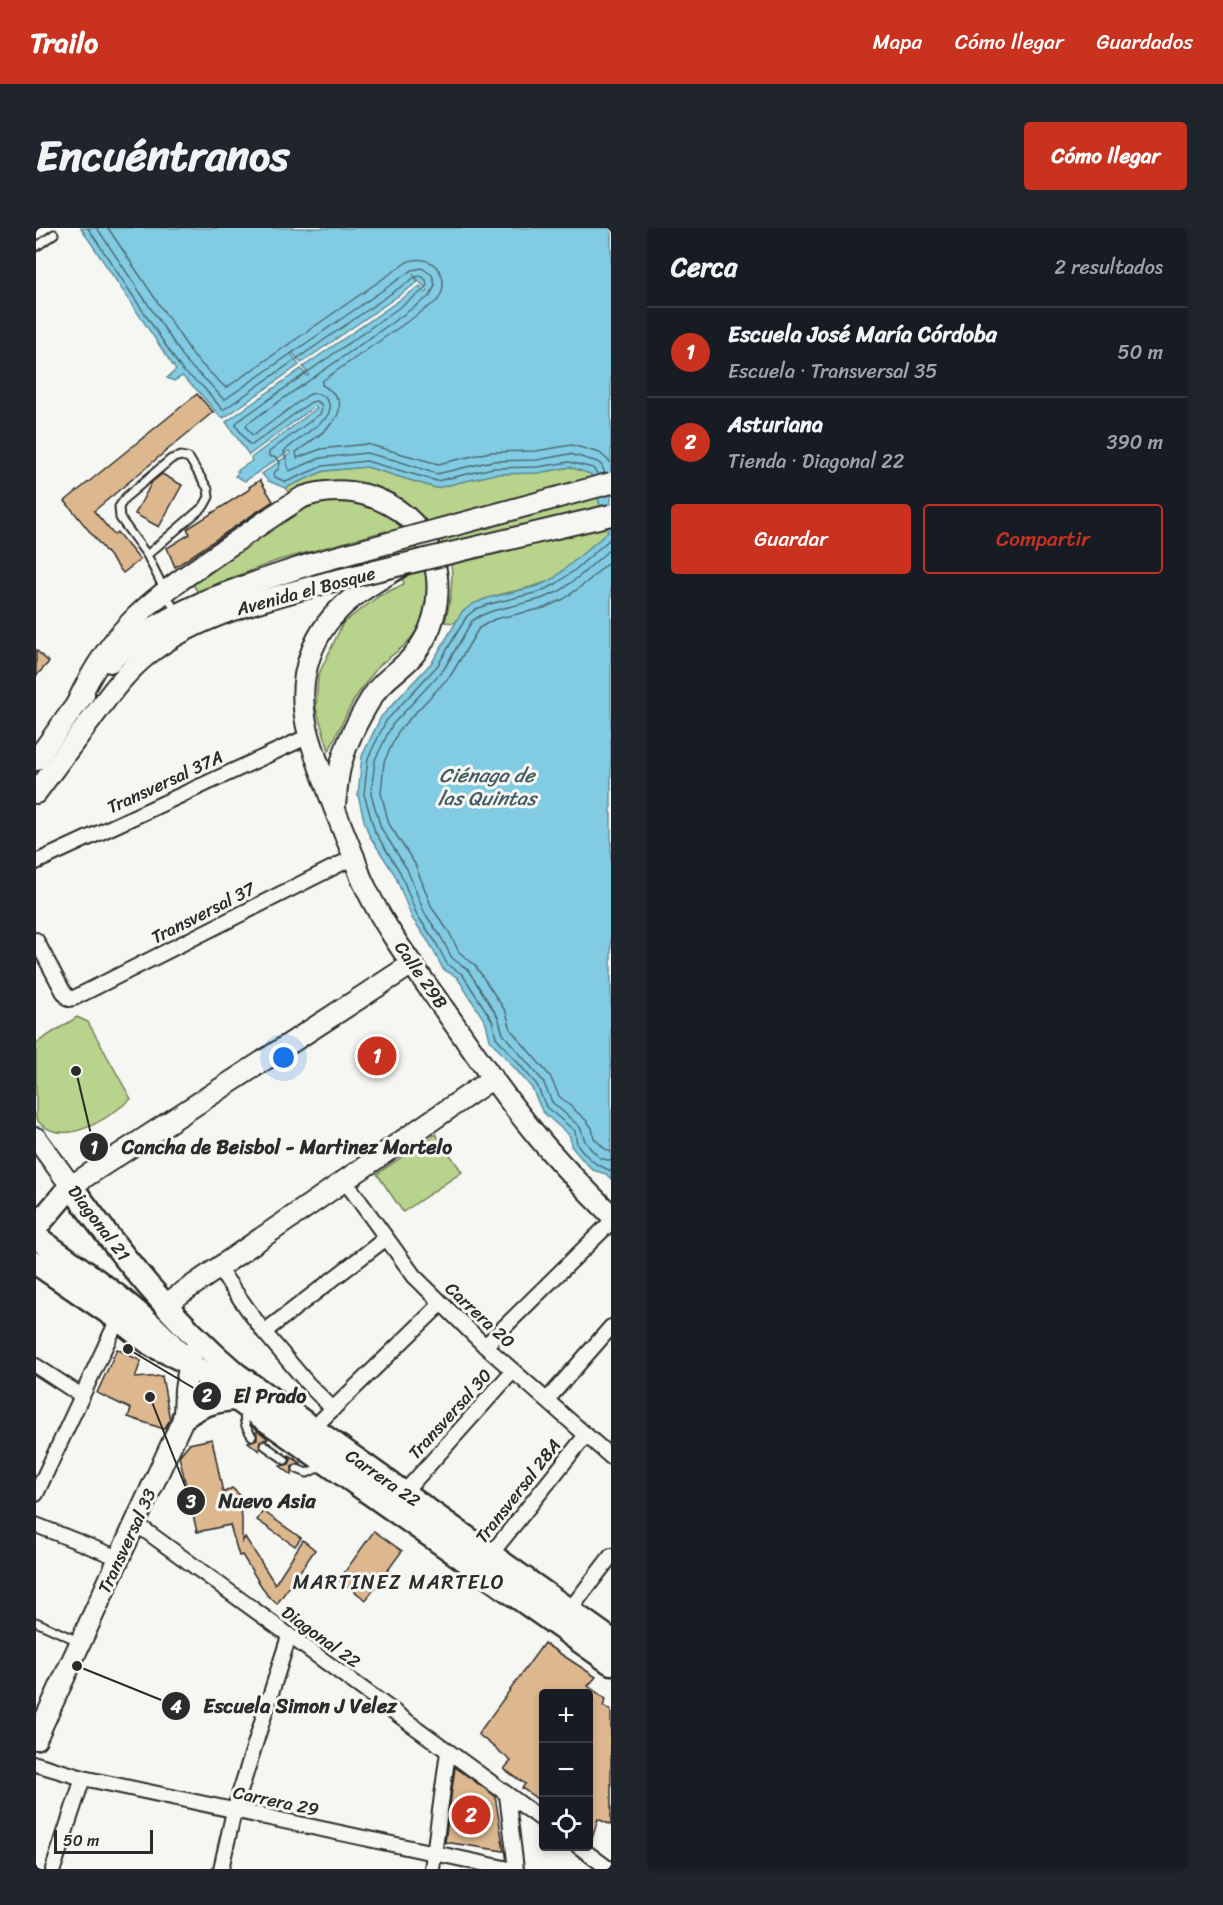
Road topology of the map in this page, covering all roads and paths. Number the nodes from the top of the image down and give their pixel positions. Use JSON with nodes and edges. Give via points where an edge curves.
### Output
{"nodes":[{"id":1,"x":54,"y":234,"type":"dead end"},
{"id":2,"x":36,"y":247,"type":"edge"},
{"id":3,"x":611,"y":483,"type":"edge"},
{"id":4,"x":611,"y":515,"type":"edge"},
{"id":5,"x":147,"y":555,"type":"junction"},
{"id":6,"x":402,"y":566,"type":"junction"},
{"id":7,"x":165,"y":591,"type":"junction"},
{"id":8,"x":176,"y":614,"type":"junction"},
{"id":9,"x":77,"y":703,"type":"junction"},
{"id":10,"x":309,"y":736,"type":"junction"},
{"id":11,"x":36,"y":760,"type":"edge"},
{"id":12,"x":36,"y":793,"type":"edge"},
{"id":13,"x":335,"y":810,"type":"junction"},
{"id":14,"x":354,"y":857,"type":"junction"},
{"id":15,"x":36,"y":862,"type":"edge"},
{"id":16,"x":36,"y":940,"type":"edge"},
{"id":17,"x":412,"y":964,"type":"junction"},
{"id":18,"x":493,"y":1078,"type":"junction"},
{"id":19,"x":36,"y":1138,"type":"edge"},
{"id":20,"x":345,"y":1181,"type":"junction"},
{"id":21,"x":70,"y":1186,"type":"junction"},
{"id":22,"x":611,"y":1215,"type":"edge"},
{"id":23,"x":611,"y":1222,"type":"edge"},
{"id":24,"x":36,"y":1227,"type":"edge"},
{"id":25,"x":36,"y":1237,"type":"edge"},
{"id":26,"x":385,"y":1239,"type":"junction"},
{"id":27,"x":218,"y":1268,"type":"junction"},
{"id":28,"x":39,"y":1271,"type":"edge"},
{"id":29,"x":166,"y":1304,"type":"junction"},
{"id":30,"x":441,"y":1304,"type":"junction"},
{"id":31,"x":123,"y":1312,"type":"junction"},
{"id":32,"x":611,"y":1327,"type":"edge"},
{"id":33,"x":264,"y":1332,"type":"junction"},
{"id":34,"x":196,"y":1336,"type":"junction"},
{"id":35,"x":485,"y":1346,"type":"junction"},
{"id":36,"x":189,"y":1364,"type":"junction"},
{"id":37,"x":36,"y":1366,"type":"edge"},
{"id":38,"x":513,"y":1371,"type":"junction"},
{"id":39,"x":82,"y":1396,"type":"junction"},
{"id":40,"x":547,"y":1400,"type":"junction"},
{"id":41,"x":241,"y":1403,"type":"junction"},
{"id":42,"x":333,"y":1409,"type":"junction"},
{"id":43,"x":184,"y":1417,"type":"junction"},
{"id":44,"x":586,"y":1435,"type":"junction"},
{"id":45,"x":252,"y":1437,"type":"dead end"},
{"id":46,"x":299,"y":1444,"type":"junction"},
{"id":47,"x":264,"y":1445,"type":"dead end"},
{"id":48,"x":611,"y":1457,"type":"edge"},
{"id":49,"x":327,"y":1463,"type":"junction"},
{"id":50,"x":297,"y":1468,"type":"dead end"},
{"id":51,"x":36,"y":1494,"type":"edge"},
{"id":52,"x":397,"y":1501,"type":"junction"},
{"id":53,"x":135,"y":1524,"type":"junction"},
{"id":54,"x":36,"y":1525,"type":"edge"},
{"id":55,"x":611,"y":1556,"type":"edge"},
{"id":56,"x":119,"y":1558,"type":"junction"},
{"id":57,"x":485,"y":1562,"type":"junction"},
{"id":58,"x":564,"y":1618,"type":"junction"},
{"id":59,"x":36,"y":1622,"type":"edge"},
{"id":60,"x":289,"y":1636,"type":"junction"},
{"id":61,"x":611,"y":1640,"type":"edge"},
{"id":62,"x":80,"y":1642,"type":"junction"},
{"id":63,"x":611,"y":1663,"type":"edge"},
{"id":64,"x":36,"y":1739,"type":"edge"},
{"id":65,"x":448,"y":1752,"type":"junction"},
{"id":66,"x":36,"y":1764,"type":"edge"},
{"id":67,"x":82,"y":1778,"type":"junction"},
{"id":68,"x":507,"y":1795,"type":"junction"},
{"id":69,"x":234,"y":1811,"type":"junction"},
{"id":70,"x":539,"y":1818,"type":"edge"},
{"id":71,"x":583,"y":1851,"type":"edge"},
{"id":72,"x":433,"y":1852,"type":"junction"},
{"id":73,"x":599,"y":1866,"type":"edge"},
{"id":74,"x":53,"y":1869,"type":"edge"},
{"id":75,"x":221,"y":1869,"type":"edge"},
{"id":76,"x":432,"y":1869,"type":"edge"},
{"id":77,"x":509,"y":1869,"type":"edge"},
{"id":78,"x":516,"y":1869,"type":"edge"}],
"edges":[{"from":1,"to":2,"type":"lane"},
{"from":3,"to":8,"type":"main road","name":"Avenida el Bosque","bridge":true,"via":[[314,563]]},
{"from":4,"to":6,"type":"main road","name":"Avenida el Bosque","bridge":true},
{"from":5,"to":5,"type":"lane","via":[[120,518],[119,507],[171,459],[189,458],[209,497],[204,506]]},
{"from":5,"to":7,"type":"lane"},
{"from":6,"to":10,"type":"main road","name":"Calle 29B","via":[[344,604],[319,637],[305,675],[304,715]]},
{"from":6,"to":12,"type":"main road","name":"Avenida el Bosque","bridge":true,"via":[[269,598],[182,632],[149,653],[120,681]]},
{"from":7,"to":8,"type":"lane"},
{"from":7,"to":9,"type":"main road","via":[[136,615],[108,648]]},
{"from":7,"to":13,"type":"main road","via":[[284,508],[317,492],[367,495],[387,503],[415,525],[428,544],[438,576],[432,626],[414,656],[380,686],[360,719],[340,765]]},
{"from":8,"to":9,"type":"main road","name":"Avenida el Bosque","via":[[125,647]]},
{"from":9,"to":11,"type":"main road","name":"Avenida el Bosque"},
{"from":10,"to":13,"type":"main road","name":"Calle 29B"},
{"from":10,"to":15,"type":"street","name":"Transversal 37A"},
{"from":13,"to":14,"type":"main road","name":"Calle 29B"},
{"from":14,"to":16,"type":"street","name":"Transversal 37","via":[[74,998],[69,999],[63,992]]},
{"from":14,"to":17,"type":"main road","name":"Calle 29B","via":[[364,885]]},
{"from":17,"to":18,"type":"main road","name":"Calle 29B"},
{"from":17,"to":21,"type":"main road"},
{"from":18,"to":20,"type":"main road"},
{"from":18,"to":22,"type":"main road","name":"Calle 29B","via":[[554,1156]]},
{"from":19,"to":21,"type":"main road","name":"Diagonal 21"},
{"from":20,"to":26,"type":"street","name":"Carrera 20"},
{"from":20,"to":27,"type":"main road"},
{"from":21,"to":24,"type":"main road"},
{"from":21,"to":29,"type":"main road","name":"Diagonal 21","via":[[114,1246]]},
{"from":23,"to":35,"type":"street","name":"Transversal 30"},
{"from":25,"to":31,"type":"main road","name":"Carrera 22"},
{"from":26,"to":30,"type":"street","name":"Carrera 20"},
{"from":26,"to":33,"type":"street"},
{"from":27,"to":29,"type":"main road"},
{"from":27,"to":33,"type":"street"},
{"from":28,"to":31,"type":"main road","name":"Carrera 22","via":[[99,1306]]},
{"from":29,"to":31,"type":"main road"},
{"from":29,"to":34,"type":"main road","name":"Carrera 22"},
{"from":30,"to":35,"type":"street","name":"Carrera 20"},
{"from":30,"to":42,"type":"street"},
{"from":31,"to":36,"type":"main road","name":"Carrera 22","via":[[152,1346]]},
{"from":31,"to":39,"type":"street"},
{"from":32,"to":40,"type":"street"},
{"from":33,"to":42,"type":"street"},
{"from":34,"to":36,"type":"main road","name":"Transversal 33"},
{"from":34,"to":46,"type":"main road","name":"Carrera 22"},
{"from":35,"to":38,"type":"street","name":"Carrera 20"},
{"from":36,"to":41,"type":"main road","name":"Carrera 22"},
{"from":36,"to":43,"type":"main road","name":"Transversal 33"},
{"from":37,"to":39,"type":"street"},
{"from":38,"to":40,"type":"street","name":"Carrera 20"},
{"from":38,"to":52,"type":"street","name":"Transversal 30"},
{"from":39,"to":51,"type":"street"},
{"from":40,"to":44,"type":"street","name":"Carrera 20"},
{"from":41,"to":43,"type":"main road","via":[[208,1403]]},
{"from":41,"to":45,"type":"lane"},
{"from":41,"to":46,"type":"main road","name":"Carrera 22"},
{"from":42,"to":46,"type":"street"},
{"from":43,"to":53,"type":"main road","name":"Transversal 33"},
{"from":44,"to":48,"type":"street","name":"Carrera 20"},
{"from":44,"to":57,"type":"street","name":"Transversal 28A"},
{"from":46,"to":47,"type":"lane"},
{"from":46,"to":49,"type":"main road","name":"Carrera 22"},
{"from":46,"to":52,"type":"main road","name":"Carrera 22"},
{"from":49,"to":50,"type":"lane","via":[[307,1473]]},
{"from":49,"to":52,"type":"main road","name":"Carrera 22"},
{"from":52,"to":57,"type":"main road","name":"Carrera 22"},
{"from":53,"to":56,"type":"main road","name":"Transversal 33"},
{"from":53,"to":60,"type":"street","name":"Diagonal 22"},
{"from":54,"to":56,"type":"street"},
{"from":55,"to":58,"type":"street"},
{"from":56,"to":62,"type":"main road","name":"Transversal 33"},
{"from":57,"to":58,"type":"main road","name":"Carrera 22"},
{"from":58,"to":61,"type":"main road","name":"Carrera 22"},
{"from":58,"to":63,"type":"main road","name":"Carrera 22"},
{"from":59,"to":62,"type":"lane"},
{"from":60,"to":65,"type":"street","name":"Diagonal 22"},
{"from":60,"to":69,"type":"street"},
{"from":62,"to":64,"type":"main road","name":"Transversal 33"},
{"from":65,"to":68,"type":"street","name":"Diagonal 22"},
{"from":65,"to":72,"type":"street"},
{"from":66,"to":67,"type":"street","name":"Carrera 29"},
{"from":67,"to":69,"type":"street","name":"Carrera 29"},
{"from":67,"to":74,"type":"street"},
{"from":68,"to":70,"type":"street","name":"Diagonal 22"},
{"from":68,"to":78,"type":"street"},
{"from":69,"to":72,"type":"street","name":"Carrera 29"},
{"from":69,"to":75,"type":"street"},
{"from":71,"to":73,"type":"street"},
{"from":72,"to":76,"type":"street"},
{"from":72,"to":77,"type":"street","name":"Carrera 29"}]}
